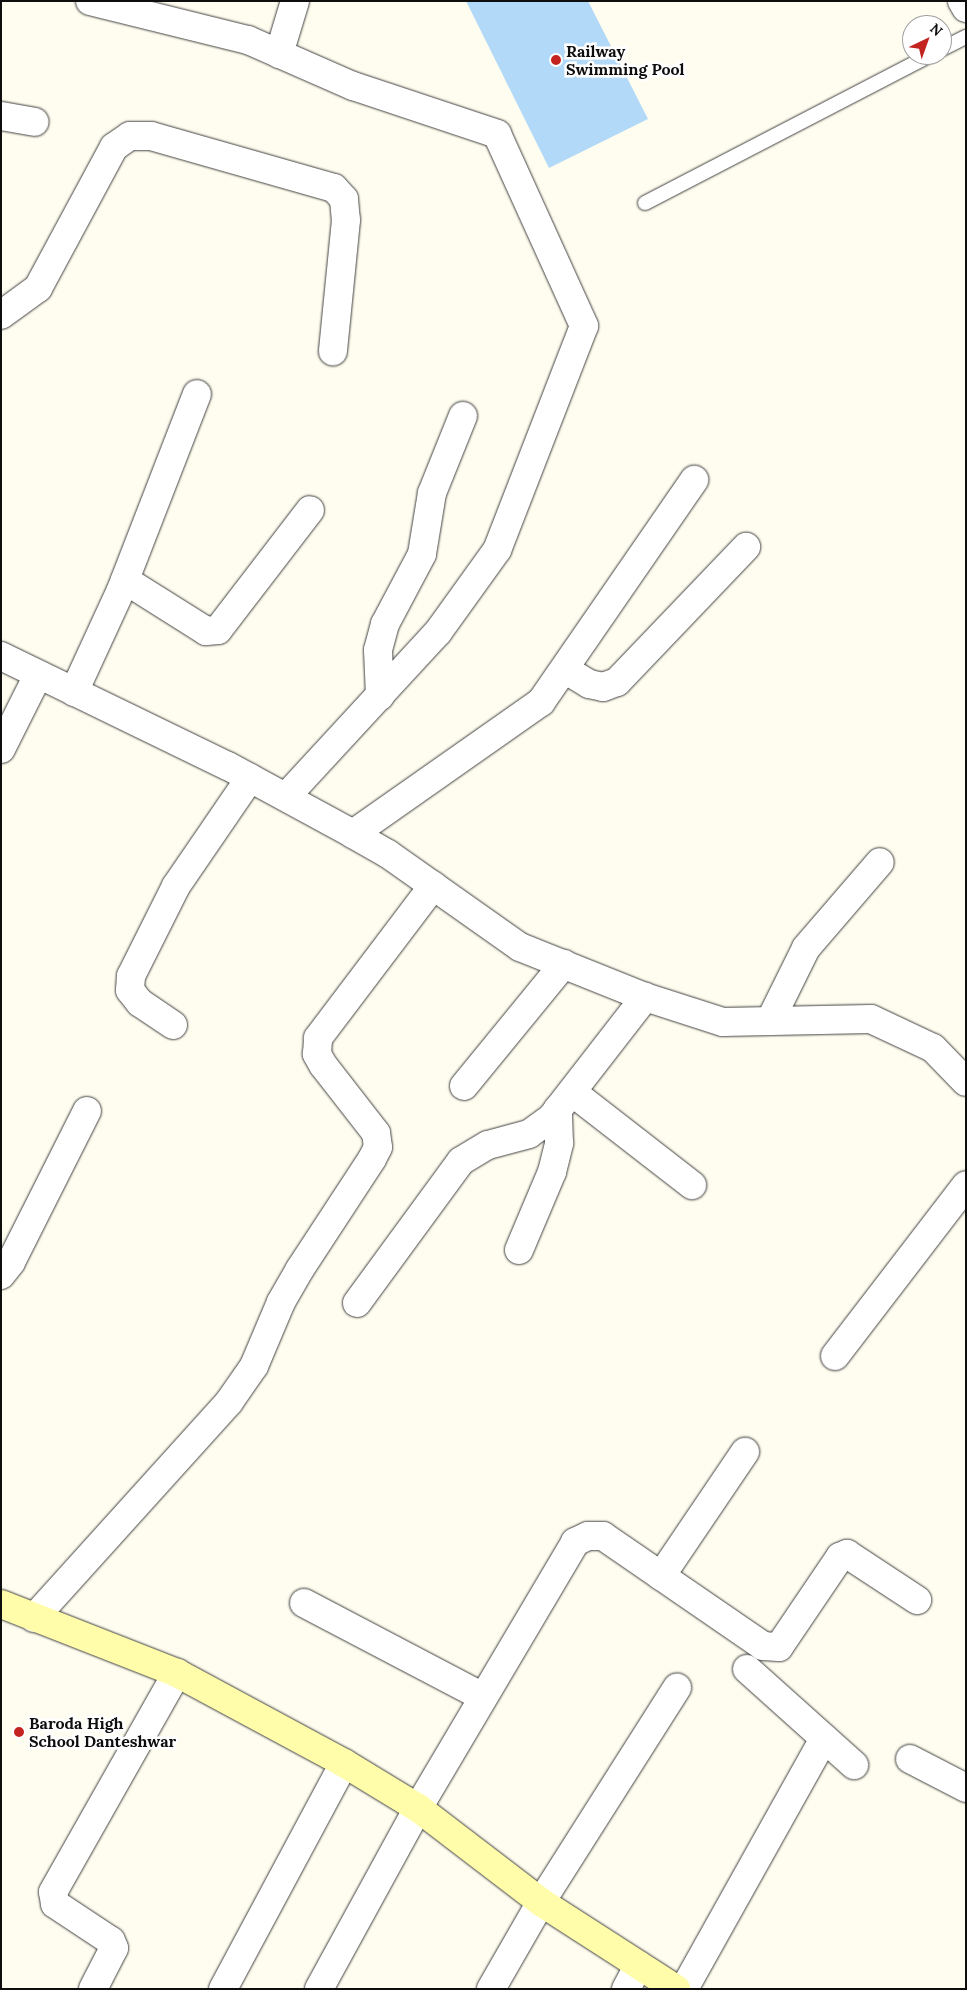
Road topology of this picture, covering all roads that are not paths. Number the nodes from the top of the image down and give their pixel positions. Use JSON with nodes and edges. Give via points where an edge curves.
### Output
{"nodes":[{"id":1,"x":90,"y":1,"type":"edge"},
{"id":2,"x":295,"y":1,"type":"edge"},
{"id":3,"x":962,"y":1,"type":"edge"},
{"id":4,"x":966,"y":8,"type":"edge"},
{"id":5,"x":966,"y":37,"type":"edge"},
{"id":6,"x":952,"y":44,"type":"edge"},
{"id":7,"x":279,"y":54,"type":"junction"},
{"id":8,"x":911,"y":65,"type":"edge"},
{"id":9,"x":1,"y":116,"type":"edge"},
{"id":10,"x":34,"y":122,"type":"dead end"},
{"id":11,"x":645,"y":203,"type":"dead end"},
{"id":12,"x":1,"y":315,"type":"edge"},
{"id":13,"x":333,"y":352,"type":"dead end"},
{"id":14,"x":197,"y":394,"type":"dead end"},
{"id":15,"x":463,"y":416,"type":"dead end"},
{"id":16,"x":694,"y":480,"type":"dead end"},
{"id":17,"x":310,"y":510,"type":"dead end"},
{"id":18,"x":746,"y":547,"type":"dead end"},
{"id":19,"x":125,"y":580,"type":"junction"},
{"id":20,"x":1,"y":656,"type":"edge"},
{"id":21,"x":566,"y":670,"type":"junction"},
{"id":22,"x":38,"y":675,"type":"junction"},
{"id":23,"x":74,"y":692,"type":"junction"},
{"id":24,"x":380,"y":696,"type":"junction"},
{"id":25,"x":1,"y":749,"type":"edge"},
{"id":26,"x":250,"y":778,"type":"junction"},
{"id":27,"x":286,"y":797,"type":"junction"},
{"id":28,"x":353,"y":834,"type":"junction"},
{"id":29,"x":880,"y":862,"type":"dead end"},
{"id":30,"x":433,"y":886,"type":"junction"},
{"id":31,"x":564,"y":964,"type":"junction"},
{"id":32,"x":646,"y":997,"type":"junction"},
{"id":33,"x":770,"y":1021,"type":"junction"},
{"id":34,"x":173,"y":1025,"type":"dead end"},
{"id":35,"x":966,"y":1082,"type":"edge"},
{"id":36,"x":464,"y":1086,"type":"dead end"},
{"id":37,"x":565,"y":1100,"type":"junction"},
{"id":38,"x":87,"y":1111,"type":"dead end"},
{"id":39,"x":692,"y":1184,"type":"dead end"},
{"id":40,"x":966,"y":1185,"type":"edge"},
{"id":41,"x":519,"y":1250,"type":"dead end"},
{"id":42,"x":1,"y":1275,"type":"edge"},
{"id":43,"x":357,"y":1303,"type":"dead end"},
{"id":44,"x":835,"y":1356,"type":"dead end"},
{"id":45,"x":745,"y":1452,"type":"dead end"},
{"id":46,"x":661,"y":1576,"type":"junction"},
{"id":47,"x":917,"y":1600,"type":"dead end"},
{"id":48,"x":304,"y":1603,"type":"dead end"},
{"id":49,"x":1,"y":1604,"type":"edge"},
{"id":50,"x":34,"y":1618,"type":"junction"},
{"id":51,"x":747,"y":1669,"type":"dead end"},
{"id":52,"x":177,"y":1673,"type":"junction"},
{"id":53,"x":677,"y":1688,"type":"dead end"},
{"id":54,"x":483,"y":1697,"type":"junction"},
{"id":55,"x":824,"y":1738,"type":"junction"},
{"id":56,"x":910,"y":1759,"type":"dead end"},
{"id":57,"x":344,"y":1763,"type":"junction"},
{"id":58,"x":854,"y":1765,"type":"dead end"},
{"id":59,"x":966,"y":1788,"type":"edge"},
{"id":60,"x":418,"y":1808,"type":"junction"},
{"id":61,"x":541,"y":1902,"type":"junction"},
{"id":62,"x":639,"y":1965,"type":"junction"},
{"id":63,"x":92,"y":1989,"type":"edge"},
{"id":64,"x":223,"y":1989,"type":"edge"},
{"id":65,"x":319,"y":1989,"type":"edge"},
{"id":66,"x":491,"y":1989,"type":"edge"},
{"id":67,"x":626,"y":1989,"type":"edge"},
{"id":68,"x":676,"y":1989,"type":"edge"},
{"id":69,"x":684,"y":1989,"type":"edge"}],
"edges":[{"from":1,"to":7,"type":"street","via":[[248,40]]},
{"from":2,"to":7,"type":"street"},
{"from":3,"to":4,"type":"street"},
{"from":5,"to":6,"type":"lane"},
{"from":7,"to":24,"type":"street","via":[[353,86],[497,134],[584,326],[498,550],[438,632]]},
{"from":8,"to":11,"type":"lane"},
{"from":9,"to":10,"type":"street"},
{"from":12,"to":13,"type":"street","via":[[38,288],[114,147],[130,136],[151,136],[334,188],[344,199],[346,220]]},
{"from":14,"to":19,"type":"street"},
{"from":15,"to":24,"type":"street","via":[[432,493],[422,554],[385,624],[378,650]]},
{"from":16,"to":21,"type":"street"},
{"from":17,"to":19,"type":"street","via":[[218,630],[206,631]]},
{"from":18,"to":21,"type":"street","via":[[617,682],[603,687],[590,684]]},
{"from":19,"to":23,"type":"street"},
{"from":20,"to":22,"type":"street"},
{"from":21,"to":28,"type":"street","via":[[541,702]]},
{"from":22,"to":23,"type":"street"},
{"from":22,"to":25,"type":"street"},
{"from":23,"to":26,"type":"street"},
{"from":24,"to":27,"type":"street"},
{"from":26,"to":27,"type":"street"},
{"from":26,"to":34,"type":"street","via":[[176,886],[131,976],[130,990],[140,1003]]},
{"from":27,"to":28,"type":"street"},
{"from":28,"to":30,"type":"street"},
{"from":29,"to":33,"type":"street","via":[[806,948]]},
{"from":30,"to":31,"type":"street","via":[[520,947]]},
{"from":30,"to":50,"type":"street","via":[[318,1038],[317,1054],[323,1065],[376,1133],[378,1148],[372,1160],[300,1269],[281,1302],[254,1366],[229,1402]]},
{"from":31,"to":32,"type":"street"},
{"from":31,"to":36,"type":"street"},
{"from":32,"to":33,"type":"street","via":[[724,1022]]},
{"from":32,"to":37,"type":"street"},
{"from":33,"to":35,"type":"street","via":[[871,1019],[933,1048]]},
{"from":37,"to":39,"type":"street"},
{"from":37,"to":41,"type":"street","via":[[552,1172]]},
{"from":37,"to":43,"type":"street","via":[[529,1134],[488,1145],[461,1161]]},
{"from":38,"to":42,"type":"street","via":[[11,1262]]},
{"from":40,"to":44,"type":"street"},
{"from":45,"to":46,"type":"street"},
{"from":46,"to":47,"type":"street","via":[[763,1646],[779,1647],[840,1557],[847,1554]]},
{"from":46,"to":54,"type":"street","via":[[603,1536],[588,1536],[575,1542]]},
{"from":48,"to":54,"type":"street"},
{"from":49,"to":50,"type":"street"},
{"from":50,"to":52,"type":"street"},
{"from":51,"to":55,"type":"street"},
{"from":52,"to":57,"type":"street"},
{"from":52,"to":63,"type":"street","via":[[53,1892],[55,1904],[111,1941],[114,1948]]},
{"from":53,"to":61,"type":"street"},
{"from":54,"to":60,"type":"street"},
{"from":55,"to":58,"type":"street"},
{"from":55,"to":69,"type":"street"},
{"from":56,"to":59,"type":"street"},
{"from":57,"to":60,"type":"street"},
{"from":57,"to":64,"type":"street"},
{"from":60,"to":61,"type":"street"},
{"from":60,"to":65,"type":"street"},
{"from":61,"to":62,"type":"street"},
{"from":61,"to":66,"type":"street"},
{"from":62,"to":67,"type":"street"},
{"from":62,"to":68,"type":"street"}]}
